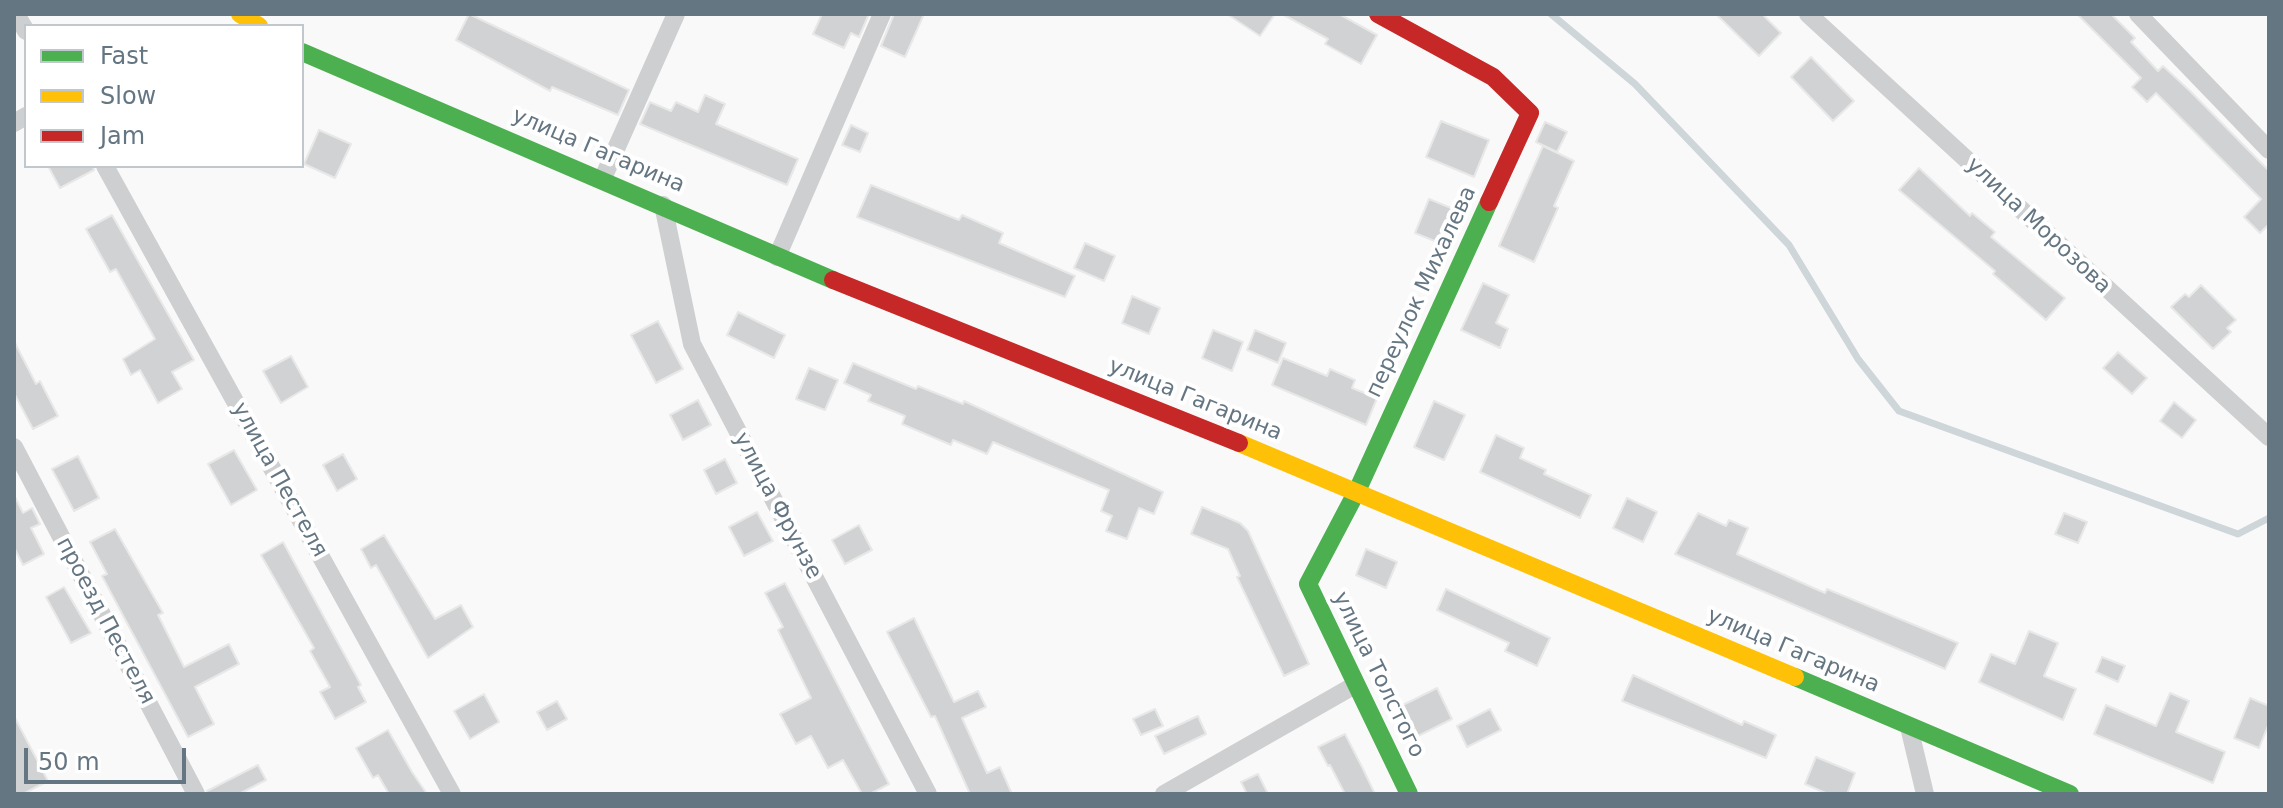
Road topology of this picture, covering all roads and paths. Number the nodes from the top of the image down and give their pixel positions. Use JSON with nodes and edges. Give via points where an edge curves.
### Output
{"nodes":[{"id":1,"x":676,"y":14,"type":"edge"},
{"id":2,"x":882,"y":14,"type":"edge"},
{"id":3,"x":1378,"y":14,"type":"edge"},
{"id":4,"x":1808,"y":14,"type":"edge"},
{"id":5,"x":2138,"y":14,"type":"edge"},
{"id":6,"x":304,"y":53,"type":"edge"},
{"id":7,"x":2269,"y":150,"type":"edge"},
{"id":8,"x":106,"y":168,"type":"edge"},
{"id":9,"x":603,"y":178,"type":"junction"},
{"id":10,"x":663,"y":205,"type":"junction"},
{"id":11,"x":777,"y":257,"type":"junction"},
{"id":12,"x":2269,"y":437,"type":"edge"},
{"id":13,"x":14,"y":447,"type":"edge"},
{"id":14,"x":1357,"y":491,"type":"junction"},
{"id":15,"x":1355,"y":685,"type":"junction"},
{"id":16,"x":1909,"y":727,"type":"junction"},
{"id":17,"x":196,"y":794,"type":"edge"},
{"id":18,"x":452,"y":794,"type":"edge"},
{"id":19,"x":928,"y":794,"type":"edge"},
{"id":20,"x":1164,"y":794,"type":"edge"},
{"id":21,"x":1409,"y":794,"type":"edge"},
{"id":22,"x":1925,"y":794,"type":"edge"},
{"id":23,"x":2070,"y":794,"type":"edge"}],
"edges":[{"from":1,"to":9,"type":"street"},
{"from":2,"to":11,"type":"street"},
{"from":3,"to":14,"type":"main road","name":"переулок Михалева","via":[[1493,77],[1530,113]]},
{"from":4,"to":12,"type":"street","name":"улица Морозова"},
{"from":5,"to":7,"type":"street"},
{"from":6,"to":9,"type":"main road","name":"улица Гагарина"},
{"from":8,"to":18,"type":"street","name":"улица Пестеля"},
{"from":9,"to":10,"type":"main road","name":"улица Гагарина"},
{"from":10,"to":11,"type":"main road","name":"улица Гагарина"},
{"from":10,"to":19,"type":"street","name":"улица Фрунзе","via":[[692,344]]},
{"from":11,"to":14,"type":"main road","name":"улица Гагарина"},
{"from":13,"to":17,"type":"street","name":"проезд Пестеля"},
{"from":14,"to":15,"type":"main road","name":"улица Толстого","via":[[1308,584]]},
{"from":14,"to":16,"type":"main road","name":"улица Гагарина"},
{"from":15,"to":20,"type":"street"},
{"from":15,"to":21,"type":"main road","name":"улица Толстого"},
{"from":16,"to":22,"type":"street"},
{"from":16,"to":23,"type":"main road","name":"улица Гагарина"}]}
